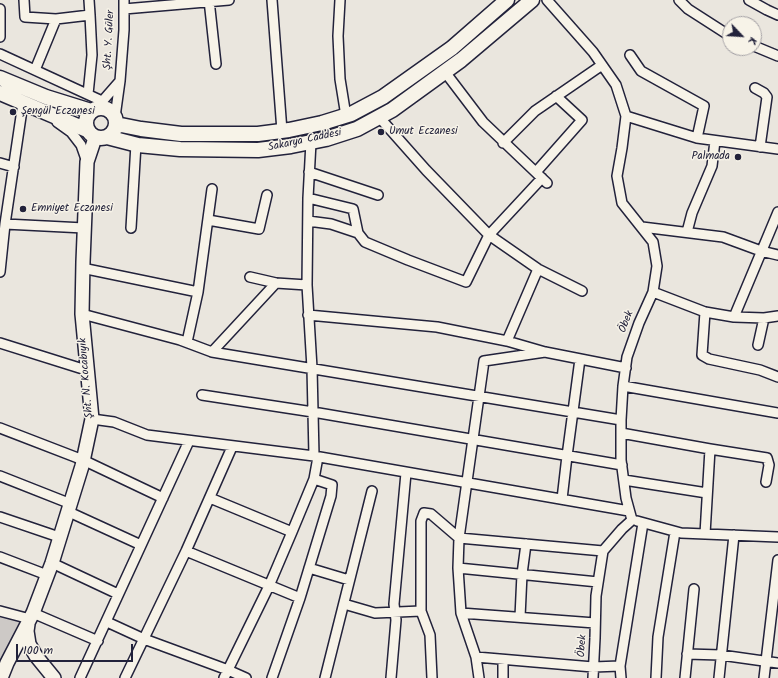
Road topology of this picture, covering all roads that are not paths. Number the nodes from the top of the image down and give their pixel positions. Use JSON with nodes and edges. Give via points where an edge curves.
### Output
{"nodes":[{"id":1,"x":24,"y":0,"type":"edge"},
{"id":2,"x":89,"y":0,"type":"edge"},
{"id":3,"x":229,"y":0,"type":"edge"},
{"id":4,"x":272,"y":0,"type":"edge"},
{"id":5,"x":340,"y":0,"type":"edge"},
{"id":6,"x":507,"y":0,"type":"edge"},
{"id":7,"x":532,"y":0,"type":"edge"},
{"id":8,"x":547,"y":0,"type":"edge"},
{"id":9,"x":679,"y":0,"type":"edge"},
{"id":10,"x":749,"y":0,"type":"edge"},
{"id":11,"x":209,"y":1,"type":"edge"},
{"id":12,"x":124,"y":4,"type":"edge"},
{"id":13,"x":0,"y":8,"type":"edge"},
{"id":14,"x":90,"y":15,"type":"junction"},
{"id":15,"x":778,"y":15,"type":"edge"},
{"id":16,"x":56,"y":19,"type":"junction"},
{"id":17,"x":722,"y":32,"type":"edge"},
{"id":18,"x":0,"y":36,"type":"edge"},
{"id":19,"x":762,"y":49,"type":"edge"},
{"id":20,"x":0,"y":54,"type":"edge"},
{"id":21,"x":778,"y":54,"type":"edge"},
{"id":22,"x":630,"y":55,"type":"dead end"},
{"id":23,"x":216,"y":64,"type":"dead end"},
{"id":24,"x":602,"y":65,"type":"junction"},
{"id":25,"x":35,"y":70,"type":"junction"},
{"id":26,"x":445,"y":72,"type":"junction"},
{"id":27,"x":0,"y":78,"type":"edge"},
{"id":28,"x":120,"y":81,"type":"junction"},
{"id":29,"x":755,"y":88,"type":"dead end"},
{"id":30,"x":0,"y":93,"type":"edge"},
{"id":31,"x":88,"y":94,"type":"junction"},
{"id":32,"x":556,"y":96,"type":"junction"},
{"id":33,"x":23,"y":103,"type":"junction"},
{"id":34,"x":96,"y":107,"type":"junction"},
{"id":35,"x":41,"y":111,"type":"junction"},
{"id":36,"x":346,"y":116,"type":"junction"},
{"id":37,"x":626,"y":116,"type":"junction"},
{"id":38,"x":380,"y":117,"type":"junction"},
{"id":39,"x":115,"y":121,"type":"junction"},
{"id":40,"x":282,"y":131,"type":"junction"},
{"id":41,"x":96,"y":135,"type":"junction"},
{"id":42,"x":697,"y":138,"type":"junction"},
{"id":43,"x":715,"y":141,"type":"junction"},
{"id":44,"x":311,"y":142,"type":"junction"},
{"id":45,"x":504,"y":143,"type":"junction"},
{"id":46,"x":136,"y":144,"type":"junction"},
{"id":47,"x":760,"y":148,"type":"junction"},
{"id":48,"x":778,"y":149,"type":"edge"},
{"id":49,"x":87,"y":162,"type":"junction"},
{"id":50,"x":0,"y":163,"type":"edge"},
{"id":51,"x":14,"y":167,"type":"junction"},
{"id":52,"x":309,"y":172,"type":"junction"},
{"id":53,"x":542,"y":178,"type":"junction"},
{"id":54,"x":212,"y":189,"type":"dead end"},
{"id":55,"x":267,"y":195,"type":"dead end"},
{"id":56,"x":378,"y":195,"type":"dead end"},
{"id":57,"x":308,"y":198,"type":"junction"},
{"id":58,"x":778,"y":214,"type":"edge"},
{"id":59,"x":208,"y":220,"type":"junction"},
{"id":60,"x":308,"y":221,"type":"junction"},
{"id":61,"x":6,"y":224,"type":"junction"},
{"id":62,"x":642,"y":227,"type":"junction"},
{"id":63,"x":84,"y":228,"type":"junction"},
{"id":64,"x":131,"y":228,"type":"dead end"},
{"id":65,"x":687,"y":232,"type":"junction"},
{"id":66,"x":358,"y":233,"type":"junction"},
{"id":67,"x":489,"y":235,"type":"junction"},
{"id":68,"x":2,"y":239,"type":"edge"},
{"id":69,"x":761,"y":251,"type":"junction"},
{"id":70,"x":778,"y":255,"type":"edge"},
{"id":71,"x":82,"y":268,"type":"junction"},
{"id":72,"x":538,"y":269,"type":"junction"},
{"id":73,"x":0,"y":272,"type":"edge"},
{"id":74,"x":250,"y":277,"type":"dead end"},
{"id":75,"x":276,"y":283,"type":"junction"},
{"id":76,"x":307,"y":285,"type":"junction"},
{"id":77,"x":582,"y":291,"type":"dead end"},
{"id":78,"x":198,"y":292,"type":"junction"},
{"id":79,"x":653,"y":292,"type":"junction"},
{"id":80,"x":705,"y":312,"type":"junction"},
{"id":81,"x":82,"y":314,"type":"junction"},
{"id":82,"x":308,"y":315,"type":"junction"},
{"id":83,"x":778,"y":316,"type":"edge"},
{"id":84,"x":734,"y":317,"type":"junction"},
{"id":85,"x":764,"y":318,"type":"junction"},
{"id":86,"x":507,"y":341,"type":"junction"},
{"id":87,"x":187,"y":342,"type":"junction"},
{"id":88,"x":0,"y":343,"type":"edge"},
{"id":89,"x":758,"y":345,"type":"dead end"},
{"id":90,"x":212,"y":352,"type":"junction"},
{"id":91,"x":545,"y":352,"type":"junction"},
{"id":92,"x":580,"y":359,"type":"junction"},
{"id":93,"x":312,"y":368,"type":"junction"},
{"id":94,"x":626,"y":368,"type":"junction"},
{"id":95,"x":86,"y":370,"type":"junction"},
{"id":96,"x":778,"y":377,"type":"edge"},
{"id":97,"x":623,"y":386,"type":"junction"},
{"id":98,"x":202,"y":395,"type":"dead end"},
{"id":99,"x":480,"y":397,"type":"junction"},
{"id":100,"x":313,"y":412,"type":"junction"},
{"id":101,"x":574,"y":412,"type":"junction"},
{"id":102,"x":778,"y":413,"type":"edge"},
{"id":103,"x":92,"y":419,"type":"junction"},
{"id":104,"x":621,"y":420,"type":"junction"},
{"id":105,"x":0,"y":428,"type":"edge"},
{"id":106,"x":621,"y":433,"type":"junction"},
{"id":107,"x":474,"y":440,"type":"junction"},
{"id":108,"x":189,"y":441,"type":"junction"},
{"id":109,"x":232,"y":447,"type":"junction"},
{"id":110,"x":710,"y":449,"type":"junction"},
{"id":111,"x":566,"y":456,"type":"junction"},
{"id":112,"x":316,"y":457,"type":"junction"},
{"id":113,"x":83,"y":460,"type":"junction"},
{"id":114,"x":622,"y":465,"type":"junction"},
{"id":115,"x":406,"y":473,"type":"junction"},
{"id":116,"x":0,"y":476,"type":"edge"},
{"id":117,"x":314,"y":479,"type":"junction"},
{"id":118,"x":624,"y":480,"type":"junction"},
{"id":119,"x":766,"y":482,"type":"dead end"},
{"id":120,"x":468,"y":483,"type":"junction"},
{"id":121,"x":372,"y":491,"type":"dead end"},
{"id":122,"x":707,"y":493,"type":"junction"},
{"id":123,"x":162,"y":498,"type":"junction"},
{"id":124,"x":210,"y":498,"type":"junction"},
{"id":125,"x":562,"y":499,"type":"junction"},
{"id":126,"x":70,"y":508,"type":"junction"},
{"id":127,"x":629,"y":510,"type":"junction"},
{"id":128,"x":0,"y":517,"type":"edge"},
{"id":129,"x":632,"y":520,"type":"junction"},
{"id":130,"x":643,"y":523,"type":"junction"},
{"id":131,"x":292,"y":532,"type":"junction"},
{"id":132,"x":675,"y":532,"type":"junction"},
{"id":133,"x":705,"y":534,"type":"junction"},
{"id":134,"x":734,"y":535,"type":"junction"},
{"id":135,"x":59,"y":537,"type":"junction"},
{"id":136,"x":778,"y":537,"type":"edge"},
{"id":137,"x":459,"y":538,"type":"junction"},
{"id":138,"x":526,"y":544,"type":"junction"},
{"id":139,"x":141,"y":545,"type":"junction"},
{"id":140,"x":186,"y":551,"type":"junction"},
{"id":141,"x":604,"y":551,"type":"junction"},
{"id":142,"x":0,"y":557,"type":"edge"},
{"id":143,"x":778,"y":560,"type":"edge"},
{"id":144,"x":309,"y":568,"type":"junction"},
{"id":145,"x":458,"y":568,"type":"junction"},
{"id":146,"x":50,"y":569,"type":"junction"},
{"id":147,"x":522,"y":574,"type":"junction"},
{"id":148,"x":349,"y":580,"type":"junction"},
{"id":149,"x":598,"y":582,"type":"junction"},
{"id":150,"x":269,"y":586,"type":"junction"},
{"id":151,"x":694,"y":590,"type":"dead end"},
{"id":152,"x":118,"y":594,"type":"junction"},
{"id":153,"x":300,"y":598,"type":"junction"},
{"id":154,"x":344,"y":604,"type":"junction"},
{"id":155,"x":0,"y":611,"type":"edge"},
{"id":156,"x":421,"y":612,"type":"junction"},
{"id":157,"x":395,"y":613,"type":"junction"},
{"id":158,"x":461,"y":613,"type":"junction"},
{"id":159,"x":32,"y":616,"type":"junction"},
{"id":160,"x":520,"y":617,"type":"junction"},
{"id":161,"x":107,"y":622,"type":"junction"},
{"id":162,"x":595,"y":623,"type":"junction"},
{"id":163,"x":144,"y":639,"type":"junction"},
{"id":164,"x":98,"y":641,"type":"junction"},
{"id":165,"x":687,"y":654,"type":"junction"},
{"id":166,"x":721,"y":655,"type":"junction"},
{"id":167,"x":476,"y":657,"type":"junction"},
{"id":168,"x":503,"y":660,"type":"junction"},
{"id":169,"x":766,"y":661,"type":"junction"},
{"id":170,"x":778,"y":663,"type":"edge"},
{"id":171,"x":620,"y":666,"type":"junction"},
{"id":172,"x":593,"y":667,"type":"junction"},
{"id":173,"x":228,"y":670,"type":"junction"},
{"id":174,"x":1,"y":678,"type":"edge"},
{"id":175,"x":54,"y":678,"type":"edge"},
{"id":176,"x":80,"y":678,"type":"edge"},
{"id":177,"x":125,"y":678,"type":"edge"},
{"id":178,"x":224,"y":678,"type":"edge"},
{"id":179,"x":246,"y":678,"type":"edge"},
{"id":180,"x":272,"y":678,"type":"edge"},
{"id":181,"x":325,"y":678,"type":"edge"},
{"id":182,"x":391,"y":678,"type":"edge"},
{"id":183,"x":432,"y":678,"type":"edge"},
{"id":184,"x":479,"y":678,"type":"edge"},
{"id":185,"x":503,"y":678,"type":"edge"},
{"id":186,"x":593,"y":678,"type":"edge"},
{"id":187,"x":621,"y":678,"type":"edge"},
{"id":188,"x":656,"y":678,"type":"edge"},
{"id":189,"x":684,"y":678,"type":"edge"},
{"id":190,"x":719,"y":678,"type":"edge"},
{"id":191,"x":764,"y":678,"type":"edge"}],
"edges":[{"from":1,"to":16,"type":"street","via":[[25,17]]},
{"from":2,"to":14,"type":"street"},
{"from":3,"to":11,"type":"street"},
{"from":4,"to":40,"type":"street"},
{"from":5,"to":36,"type":"street","via":[[340,79]]},
{"from":6,"to":36,"type":"main road","name":"Sakarya Caddesi","via":[[452,48],[383,97]]},
{"from":7,"to":26,"type":"main road","name":"Sakarya Caddesi"},
{"from":8,"to":24,"type":"street","name":"Öbek"},
{"from":9,"to":17,"type":"street"},
{"from":10,"to":15,"type":"street"},
{"from":11,"to":12,"type":"street"},
{"from":11,"to":23,"type":"street"},
{"from":12,"to":28,"type":"street","name":"Şht. Y. Güler"},
{"from":13,"to":18,"type":"street"},
{"from":14,"to":16,"type":"street"},
{"from":14,"to":31,"type":"street","via":[[92,56]]},
{"from":16,"to":25,"type":"street"},
{"from":19,"to":21,"type":"street"},
{"from":20,"to":25,"type":"street"},
{"from":22,"to":42,"type":"street","via":[[641,71],[704,106]]},
{"from":24,"to":32,"type":"street"},
{"from":24,"to":37,"type":"street","name":"Öbek","via":[[616,85]]},
{"from":25,"to":31,"type":"street"},
{"from":26,"to":38,"type":"main road","name":"Sakarya Caddesi"},
{"from":26,"to":45,"type":"street","via":[[483,122]]},
{"from":27,"to":34,"type":"main road","via":[[46,97]]},
{"from":28,"to":34,"type":"street"},
{"from":28,"to":39,"type":"street","name":"Şht. Y. Güler"},
{"from":29,"to":47,"type":"street","via":[[764,92],[767,97]]},
{"from":30,"to":33,"type":"main road","name":"Sakarya Caddesi"},
{"from":31,"to":34,"type":"street"},
{"from":32,"to":45,"type":"street","via":[[535,110]]},
{"from":32,"to":53,"type":"street","via":[[582,120]]},
{"from":33,"to":35,"type":"main road","name":"Sakarya Caddesi"},
{"from":33,"to":51,"type":"street"},
{"from":34,"to":39,"type":"main road","via":[[108,110]]},
{"from":34,"to":41,"type":"main road","via":[[85,121]]},
{"from":35,"to":41,"type":"main road","name":"Sakarya Caddesi"},
{"from":35,"to":49,"type":"street","via":[[71,132],[81,146]]},
{"from":36,"to":40,"type":"main road","name":"Sakarya Caddesi"},
{"from":37,"to":42,"type":"street"},
{"from":37,"to":62,"type":"street","name":"Öbek","via":[[617,176],[622,203]]},
{"from":38,"to":44,"type":"main road","name":"Sakarya Caddesi","via":[[357,129]]},
{"from":38,"to":67,"type":"street","via":[[426,170]]},
{"from":39,"to":40,"type":"main road","name":"Sakarya Caddesi","via":[[141,129],[181,134],[258,134]]},
{"from":39,"to":41,"type":"main road","via":[[112,134]]},
{"from":41,"to":46,"type":"main road","name":"Sakarya Caddesi"},
{"from":41,"to":49,"type":"street","name":"Şht. N. Kocabıyık"},
{"from":42,"to":43,"type":"street"},
{"from":43,"to":47,"type":"street"},
{"from":43,"to":65,"type":"street","via":[[712,166],[692,213]]},
{"from":44,"to":46,"type":"main road","name":"Sakarya Caddesi","via":[[258,150],[180,149]]},
{"from":44,"to":52,"type":"street"},
{"from":45,"to":53,"type":"street"},
{"from":46,"to":64,"type":"street"},
{"from":47,"to":48,"type":"street"},
{"from":49,"to":63,"type":"street","name":"Şht. N. Kocabıyık"},
{"from":50,"to":51,"type":"street"},
{"from":51,"to":61,"type":"street"},
{"from":52,"to":56,"type":"street"},
{"from":52,"to":57,"type":"street"},
{"from":53,"to":67,"type":"street"},
{"from":54,"to":59,"type":"street"},
{"from":55,"to":59,"type":"street","via":[[259,229]]},
{"from":57,"to":60,"type":"street"},
{"from":57,"to":66,"type":"street","via":[[353,209]]},
{"from":58,"to":69,"type":"street"},
{"from":59,"to":78,"type":"street"},
{"from":60,"to":66,"type":"street","via":[[331,224]]},
{"from":60,"to":76,"type":"street"},
{"from":61,"to":63,"type":"street"},
{"from":61,"to":68,"type":"street"},
{"from":62,"to":65,"type":"street"},
{"from":62,"to":79,"type":"street","name":"Öbek","via":[[653,242],[657,266]]},
{"from":63,"to":71,"type":"street","name":"Şht. N. Kocabıyık"},
{"from":65,"to":69,"type":"street","via":[[723,237]]},
{"from":66,"to":67,"type":"street","via":[[365,242],[466,282]]},
{"from":67,"to":72,"type":"street"},
{"from":68,"to":73,"type":"street"},
{"from":69,"to":70,"type":"street"},
{"from":69,"to":84,"type":"street"},
{"from":71,"to":78,"type":"street"},
{"from":71,"to":81,"type":"street","name":"Şht. N. Kocabıyık"},
{"from":72,"to":77,"type":"street"},
{"from":72,"to":86,"type":"street"},
{"from":74,"to":75,"type":"street"},
{"from":75,"to":76,"type":"street"},
{"from":75,"to":90,"type":"street"},
{"from":76,"to":82,"type":"street"},
{"from":78,"to":87,"type":"street"},
{"from":79,"to":80,"type":"street"},
{"from":79,"to":94,"type":"street","name":"Öbek","via":[[639,323],[627,357]]},
{"from":80,"to":84,"type":"street"},
{"from":80,"to":96,"type":"street","via":[[702,355],[708,359],[760,370]]},
{"from":81,"to":87,"type":"street"},
{"from":81,"to":95,"type":"street","name":"Şht. N. Kocabıyık"},
{"from":82,"to":86,"type":"street","via":[[437,326]]},
{"from":82,"to":93,"type":"street"},
{"from":83,"to":85,"type":"street"},
{"from":84,"to":85,"type":"street"},
{"from":85,"to":89,"type":"street"},
{"from":86,"to":91,"type":"street"},
{"from":87,"to":90,"type":"street"},
{"from":88,"to":95,"type":"street"},
{"from":90,"to":93,"type":"street"},
{"from":91,"to":92,"type":"street"},
{"from":91,"to":99,"type":"street","via":[[484,361]]},
{"from":92,"to":94,"type":"street"},
{"from":92,"to":101,"type":"street"},
{"from":93,"to":99,"type":"street"},
{"from":93,"to":100,"type":"street"},
{"from":94,"to":97,"type":"street","name":"Öbek"},
{"from":95,"to":103,"type":"street","name":"Şht. N. Kocabıyık"},
{"from":97,"to":102,"type":"street"},
{"from":97,"to":104,"type":"street","name":"Öbek"},
{"from":98,"to":100,"type":"street"},
{"from":99,"to":101,"type":"street"},
{"from":99,"to":107,"type":"street"},
{"from":100,"to":107,"type":"street"},
{"from":100,"to":112,"type":"street"},
{"from":101,"to":104,"type":"street"},
{"from":101,"to":111,"type":"street"},
{"from":103,"to":108,"type":"street","via":[[114,422],[147,435]]},
{"from":103,"to":113,"type":"street","name":"Şht. N. Kocabıyık"},
{"from":104,"to":106,"type":"street","name":"Öbek"},
{"from":105,"to":113,"type":"street"},
{"from":106,"to":110,"type":"street"},
{"from":106,"to":114,"type":"street","name":"Öbek"},
{"from":107,"to":111,"type":"street"},
{"from":107,"to":120,"type":"street"},
{"from":108,"to":109,"type":"street"},
{"from":108,"to":123,"type":"street"},
{"from":109,"to":112,"type":"street"},
{"from":109,"to":124,"type":"street"},
{"from":110,"to":119,"type":"street","via":[[767,458],[769,466]]},
{"from":110,"to":122,"type":"street"},
{"from":111,"to":114,"type":"street"},
{"from":111,"to":125,"type":"street"},
{"from":112,"to":115,"type":"street"},
{"from":112,"to":117,"type":"street"},
{"from":113,"to":123,"type":"street"},
{"from":113,"to":126,"type":"street","name":"Şht. N. Kocabıyık"},
{"from":114,"to":118,"type":"street","name":"Öbek"},
{"from":115,"to":120,"type":"street"},
{"from":115,"to":157,"type":"street"},
{"from":116,"to":126,"type":"street"},
{"from":117,"to":131,"type":"street"},
{"from":117,"to":144,"type":"street","via":[[332,485]]},
{"from":118,"to":122,"type":"street"},
{"from":118,"to":127,"type":"street","name":"Öbek"},
{"from":120,"to":125,"type":"street"},
{"from":120,"to":137,"type":"street"},
{"from":121,"to":148,"type":"street"},
{"from":122,"to":133,"type":"street"},
{"from":123,"to":139,"type":"street"},
{"from":124,"to":131,"type":"street"},
{"from":124,"to":140,"type":"street"},
{"from":125,"to":127,"type":"street"},
{"from":126,"to":135,"type":"street","name":"Şht. N. Kocabıyık"},
{"from":126,"to":139,"type":"street"},
{"from":127,"to":129,"type":"street","name":"Öbek"},
{"from":128,"to":135,"type":"street"},
{"from":129,"to":130,"type":"street"},
{"from":129,"to":141,"type":"street","name":"Öbek"},
{"from":130,"to":132,"type":"street"},
{"from":130,"to":171,"type":"street"},
{"from":131,"to":150,"type":"street"},
{"from":132,"to":133,"type":"street"},
{"from":132,"to":188,"type":"street","via":[[658,637]]},
{"from":133,"to":134,"type":"street"},
{"from":134,"to":136,"type":"street"},
{"from":134,"to":166,"type":"street"},
{"from":135,"to":146,"type":"street","name":"Şht. N. Kocabıyık"},
{"from":137,"to":138,"type":"street"},
{"from":137,"to":145,"type":"street"},
{"from":137,"to":156,"type":"street","via":[[431,514],[424,513],[421,521]]},
{"from":138,"to":141,"type":"street"},
{"from":138,"to":147,"type":"street"},
{"from":139,"to":152,"type":"street"},
{"from":140,"to":150,"type":"street"},
{"from":140,"to":163,"type":"street"},
{"from":141,"to":149,"type":"street","name":"Öbek"},
{"from":142,"to":146,"type":"street"},
{"from":143,"to":169,"type":"street"},
{"from":144,"to":148,"type":"street"},
{"from":144,"to":153,"type":"street"},
{"from":145,"to":147,"type":"street"},
{"from":145,"to":158,"type":"street"},
{"from":146,"to":152,"type":"street"},
{"from":146,"to":159,"type":"street","name":"Şht. N. Kocabıyık"},
{"from":147,"to":149,"type":"street"},
{"from":147,"to":160,"type":"street"},
{"from":148,"to":154,"type":"street"},
{"from":149,"to":162,"type":"street","name":"Öbek"},
{"from":150,"to":153,"type":"street"},
{"from":150,"to":173,"type":"street"},
{"from":151,"to":165,"type":"street"},
{"from":152,"to":161,"type":"street"},
{"from":153,"to":180,"type":"street"},
{"from":154,"to":157,"type":"street","via":[[375,613]]},
{"from":154,"to":181,"type":"street"},
{"from":155,"to":159,"type":"street"},
{"from":156,"to":157,"type":"street"},
{"from":156,"to":183,"type":"street","via":[[430,635]]},
{"from":157,"to":182,"type":"street"},
{"from":158,"to":160,"type":"street"},
{"from":158,"to":167,"type":"street"},
{"from":159,"to":164,"type":"street"},
{"from":159,"to":174,"type":"street","name":"Şht. N. Kocabıyık"},
{"from":159,"to":175,"type":"street","via":[[27,626],[29,644]]},
{"from":160,"to":162,"type":"street"},
{"from":161,"to":163,"type":"street"},
{"from":161,"to":164,"type":"street"},
{"from":162,"to":172,"type":"street","name":"Öbek"},
{"from":163,"to":173,"type":"street"},
{"from":163,"to":177,"type":"street"},
{"from":164,"to":176,"type":"street"},
{"from":165,"to":166,"type":"street"},
{"from":165,"to":189,"type":"street"},
{"from":166,"to":169,"type":"street"},
{"from":166,"to":190,"type":"street"},
{"from":167,"to":168,"type":"street"},
{"from":167,"to":184,"type":"street"},
{"from":168,"to":172,"type":"street"},
{"from":168,"to":185,"type":"street"},
{"from":169,"to":170,"type":"street"},
{"from":169,"to":191,"type":"street"},
{"from":171,"to":172,"type":"street"},
{"from":171,"to":187,"type":"street"},
{"from":172,"to":186,"type":"street","name":"Öbek"},
{"from":173,"to":178,"type":"street"},
{"from":173,"to":179,"type":"street"}]}
